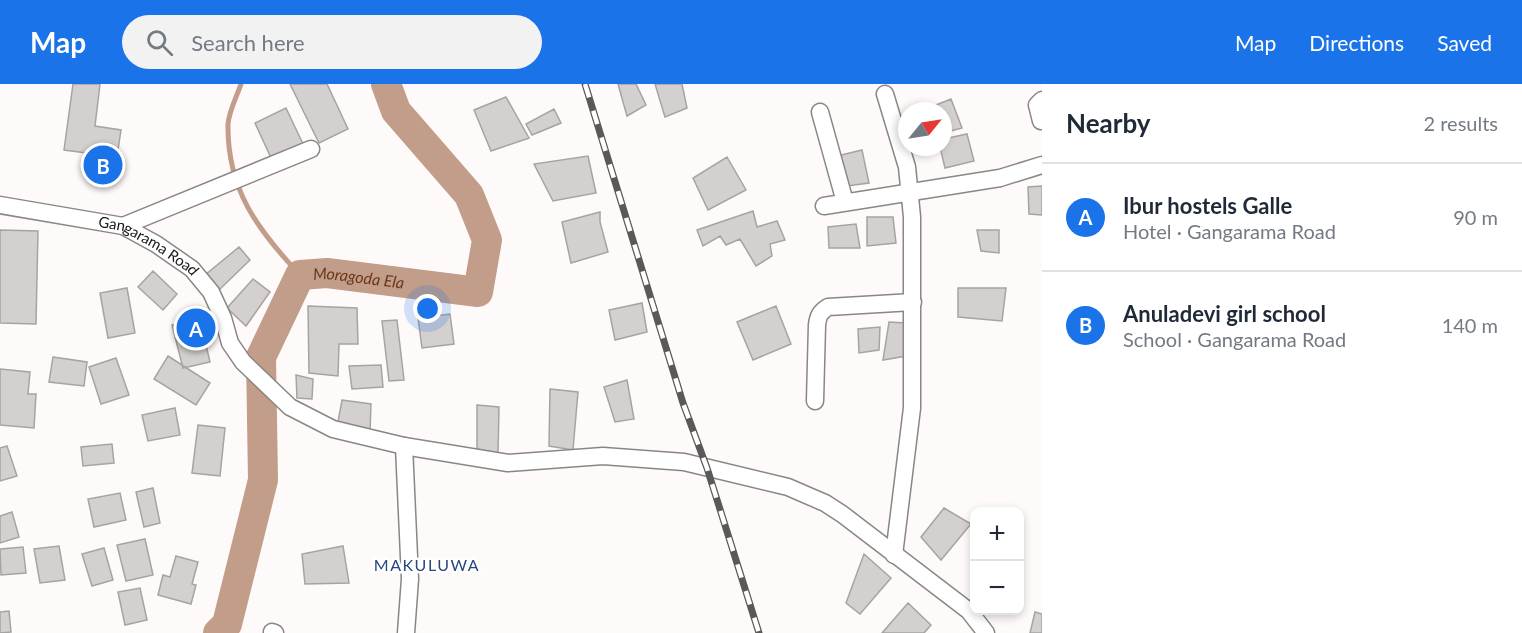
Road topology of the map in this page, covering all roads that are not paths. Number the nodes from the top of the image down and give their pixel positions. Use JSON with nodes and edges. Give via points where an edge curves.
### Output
{"nodes":[{"id":1,"x":885,"y":94,"type":"dead end"},
{"id":2,"x":1042,"y":100,"type":"edge"},
{"id":3,"x":820,"y":112,"type":"dead end"},
{"id":4,"x":1041,"y":121,"type":"edge"},
{"id":5,"x":311,"y":149,"type":"dead end"},
{"id":6,"x":1042,"y":165,"type":"edge"},
{"id":7,"x":910,"y":192,"type":"junction"},
{"id":8,"x":844,"y":199,"type":"junction"},
{"id":9,"x":0,"y":205,"type":"edge"},
{"id":10,"x":824,"y":206,"type":"dead end"},
{"id":11,"x":123,"y":226,"type":"junction"},
{"id":12,"x":913,"y":302,"type":"junction"},
{"id":13,"x":815,"y":401,"type":"dead end"},
{"id":14,"x":404,"y":446,"type":"junction"},
{"id":15,"x":894,"y":555,"type":"junction"},
{"id":16,"x":406,"y":633,"type":"edge"},
{"id":17,"x":986,"y":633,"type":"edge"}],
"edges":[{"from":1,"to":7,"type":"street","via":[[907,167]]},
{"from":2,"to":4,"type":"street","via":[[1037,105]]},
{"from":3,"to":8,"type":"street"},
{"from":5,"to":11,"type":"street"},
{"from":6,"to":7,"type":"street","via":[[1000,178]]},
{"from":7,"to":8,"type":"street"},
{"from":7,"to":12,"type":"street"},
{"from":8,"to":10,"type":"street"},
{"from":9,"to":11,"type":"street","name":"Gangarama Road"},
{"from":11,"to":14,"type":"street","name":"Gangarama Road","via":[[192,269],[211,292],[224,318],[230,343],[243,362],[290,407],[333,429]]},
{"from":12,"to":13,"type":"street","via":[[828,307],[822,311],[817,325]]},
{"from":12,"to":15,"type":"street","via":[[910,431]]},
{"from":14,"to":15,"type":"street","name":"Gangarama Road","via":[[508,463],[603,456],[684,462],[788,487],[825,503]]},
{"from":14,"to":16,"type":"street","via":[[410,579]]},
{"from":15,"to":17,"type":"street","name":"Gangarama Road","via":[[969,611]]}]}
